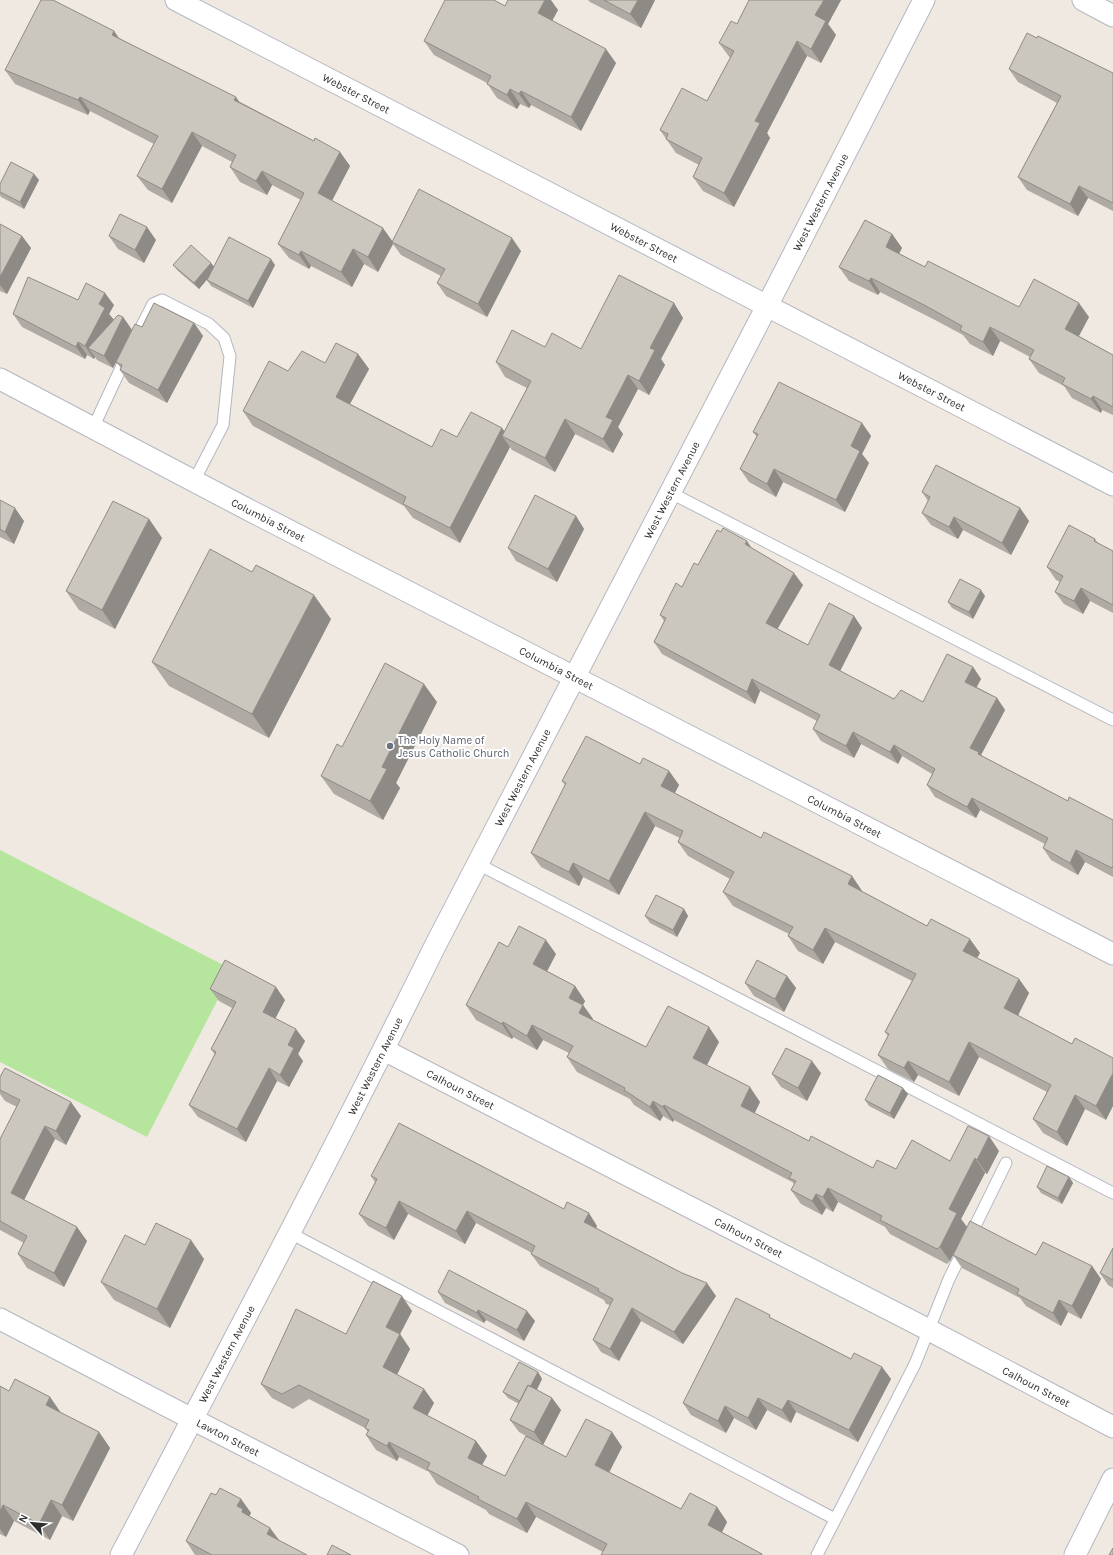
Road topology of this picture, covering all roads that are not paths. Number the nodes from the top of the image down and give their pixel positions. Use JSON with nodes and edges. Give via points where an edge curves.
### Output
{"nodes":[{"id":1,"x":176,"y":0,"type":"edge"},
{"id":2,"x":924,"y":0,"type":"edge"},
{"id":3,"x":1083,"y":0,"type":"edge"},
{"id":4,"x":1113,"y":16,"type":"edge"},
{"id":5,"x":767,"y":306,"type":"junction"},
{"id":6,"x":0,"y":379,"type":"edge"},
{"id":7,"x":92,"y":428,"type":"junction"},
{"id":8,"x":194,"y":481,"type":"junction"},
{"id":9,"x":1113,"y":485,"type":"edge"},
{"id":10,"x":671,"y":493,"type":"junction"},
{"id":11,"x":575,"y":676,"type":"junction"},
{"id":12,"x":1113,"y":720,"type":"edge"},
{"id":13,"x":478,"y":864,"type":"junction"},
{"id":14,"x":1113,"y":954,"type":"edge"},
{"id":15,"x":384,"y":1050,"type":"junction"},
{"id":16,"x":1006,"y":1164,"type":"dead end"},
{"id":17,"x":1113,"y":1193,"type":"edge"},
{"id":18,"x":290,"y":1233,"type":"junction"},
{"id":19,"x":0,"y":1319,"type":"edge"},
{"id":20,"x":928,"y":1330,"type":"junction"},
{"id":21,"x":192,"y":1419,"type":"junction"},
{"id":22,"x":1113,"y":1427,"type":"edge"},
{"id":23,"x":1113,"y":1479,"type":"edge"},
{"id":24,"x":835,"y":1519,"type":"junction"},
{"id":25,"x":121,"y":1555,"type":"edge"},
{"id":26,"x":458,"y":1555,"type":"edge"},
{"id":27,"x":817,"y":1555,"type":"edge"},
{"id":28,"x":1075,"y":1555,"type":"edge"}],
"edges":[{"from":1,"to":5,"type":"street","name":"Webster Street"},
{"from":2,"to":5,"type":"street","name":"West Western Avenue"},
{"from":3,"to":4,"type":"street"},
{"from":5,"to":9,"type":"street","name":"Webster Street"},
{"from":5,"to":10,"type":"street","name":"West Western Avenue"},
{"from":6,"to":7,"type":"street","name":"Columbia Street"},
{"from":7,"to":8,"type":"street","name":"Columbia Street"},
{"from":7,"to":8,"type":"lane","via":[[153,304],[162,300],[209,324],[224,338],[230,356],[224,425]]},
{"from":8,"to":11,"type":"street","name":"Columbia Street"},
{"from":10,"to":11,"type":"street","name":"West Western Avenue"},
{"from":10,"to":12,"type":"lane"},
{"from":11,"to":13,"type":"street","name":"West Western Avenue"},
{"from":11,"to":14,"type":"street","name":"Columbia Street"},
{"from":13,"to":15,"type":"street","name":"West Western Avenue"},
{"from":13,"to":17,"type":"lane"},
{"from":15,"to":18,"type":"street","name":"West Western Avenue"},
{"from":15,"to":20,"type":"street","name":"Calhoun Street"},
{"from":16,"to":20,"type":"lane","via":[[949,1279]]},
{"from":18,"to":21,"type":"street","name":"West Western Avenue"},
{"from":18,"to":24,"type":"lane"},
{"from":19,"to":21,"type":"street","name":"Lawton Street"},
{"from":20,"to":22,"type":"street","name":"Calhoun Street"},
{"from":20,"to":24,"type":"lane","via":[[915,1364]]},
{"from":21,"to":25,"type":"street","name":"West Western Avenue"},
{"from":21,"to":26,"type":"street","name":"Lawton Street"},
{"from":23,"to":28,"type":"street"},
{"from":24,"to":27,"type":"lane"}]}
